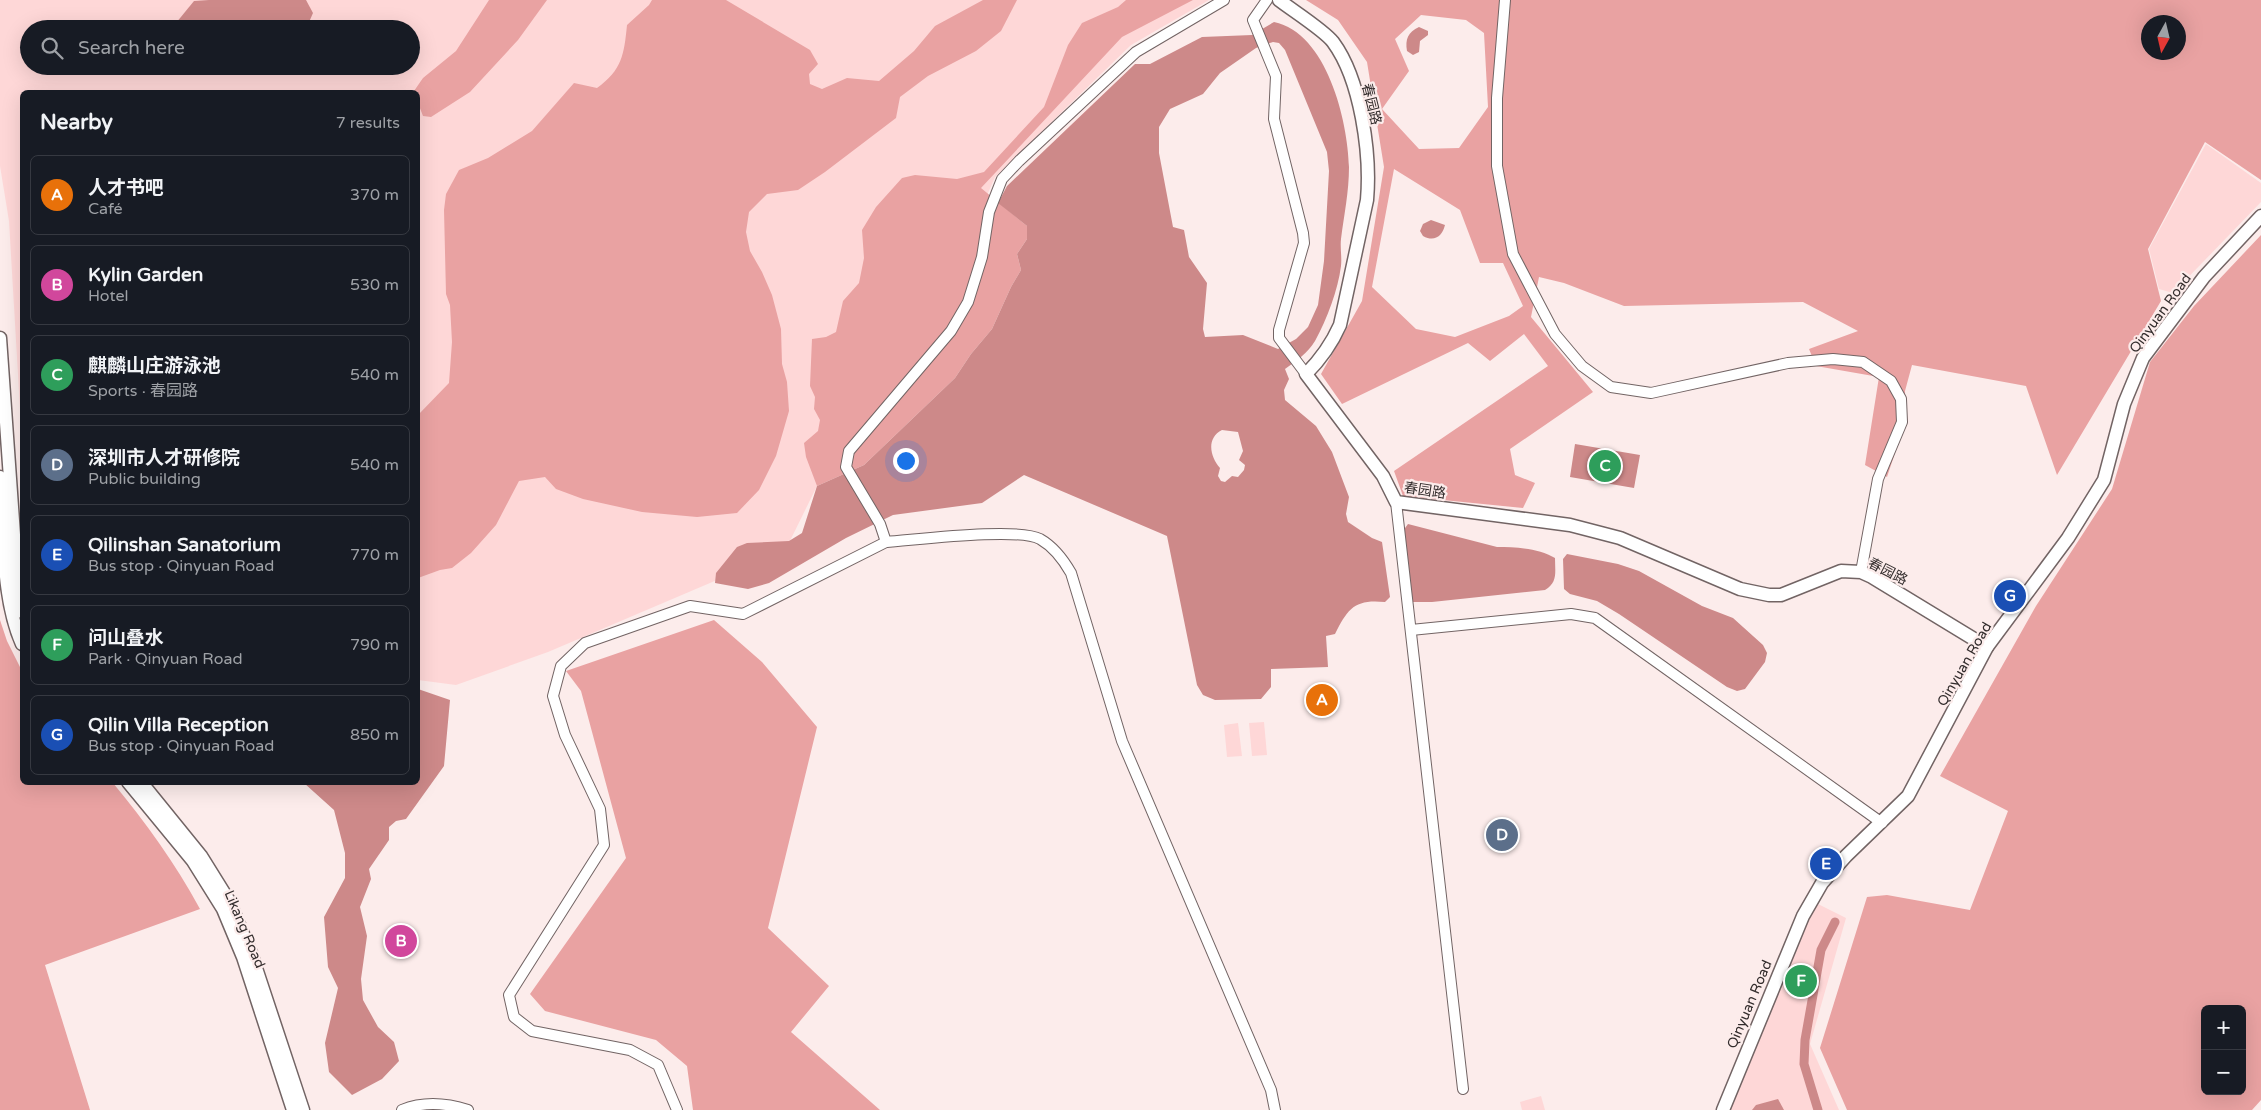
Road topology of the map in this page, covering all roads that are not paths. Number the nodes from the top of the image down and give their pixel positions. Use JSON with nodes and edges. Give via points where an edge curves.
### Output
{"nodes":[{"id":1,"x":1224,"y":0,"type":"edge"},
{"id":2,"x":1267,"y":0,"type":"edge"},
{"id":3,"x":1279,"y":0,"type":"edge"},
{"id":4,"x":1505,"y":0,"type":"edge"},
{"id":5,"x":2261,"y":216,"type":"edge"},
{"id":6,"x":0,"y":338,"type":"edge"},
{"id":7,"x":1306,"y":374,"type":"junction"},
{"id":8,"x":0,"y":477,"type":"edge"},
{"id":9,"x":1396,"y":502,"type":"junction"},
{"id":10,"x":886,"y":542,"type":"junction"},
{"id":11,"x":1861,"y":572,"type":"junction"},
{"id":12,"x":20,"y":598,"type":"edge"},
{"id":13,"x":1411,"y":630,"type":"junction"},
{"id":14,"x":20,"y":638,"type":"edge"},
{"id":15,"x":1987,"y":647,"type":"junction"},
{"id":16,"x":131,"y":785,"type":"edge"},
{"id":17,"x":142,"y":785,"type":"edge"},
{"id":18,"x":1882,"y":823,"type":"junction"},
{"id":19,"x":1463,"y":1089,"type":"dead end"},
{"id":20,"x":293,"y":1110,"type":"edge"},
{"id":21,"x":303,"y":1110,"type":"edge"},
{"id":22,"x":402,"y":1110,"type":"edge"},
{"id":23,"x":468,"y":1110,"type":"edge"},
{"id":24,"x":677,"y":1110,"type":"edge"},
{"id":25,"x":1275,"y":1110,"type":"edge"},
{"id":26,"x":1723,"y":1110,"type":"edge"}],
"edges":[{"from":1,"to":10,"type":"street","via":[[1136,52],[1002,179],[989,212],[982,257],[968,302],[951,331],[849,451],[846,467],[880,524]]},
{"from":2,"to":7,"type":"street","via":[[1253,20],[1276,76],[1274,119],[1304,243],[1279,338]]},
{"from":3,"to":7,"type":"street","name":"春园路","via":[[1333,41],[1346,63],[1362,116],[1368,182],[1340,325],[1318,363]]},
{"from":4,"to":11,"type":"street","via":[[1497,98],[1497,166],[1514,254],[1555,334],[1582,366],[1611,386],[1651,394],[1788,363],[1833,359],[1863,362],[1891,381],[1902,399],[1902,422],[1878,479]]},
{"from":5,"to":15,"type":"street","name":"Qinyuan Road","via":[[2204,278],[2143,358],[2124,404],[2104,480],[2068,538]]},
{"from":6,"to":12,"type":"street"},
{"from":7,"to":9,"type":"street","name":"春园路","via":[[1383,476]]},
{"from":8,"to":14,"type":"street","via":[[8,594]]},
{"from":9,"to":11,"type":"street","name":"春园路","via":[[1570,525],[1620,538],[1740,589],[1769,595],[1781,594],[1841,571]]},
{"from":9,"to":13,"type":"street"},
{"from":10,"to":24,"type":"street","via":[[743,614],[690,606],[585,643],[561,666],[554,696],[566,735],[600,809],[604,845],[509,995],[514,1017],[532,1031],[630,1050],[658,1065]]},
{"from":10,"to":25,"type":"street","via":[[1018,535],[1039,538],[1060,554],[1071,573],[1122,741],[1271,1090]]},
{"from":11,"to":15,"type":"street","name":"春园路"},
{"from":13,"to":18,"type":"street","via":[[1571,614],[1594,618]]},
{"from":13,"to":19,"type":"street"},
{"from":15,"to":18,"type":"street","name":"Qinyuan Road","via":[[1908,796]]},
{"from":16,"to":20,"type":"street","name":"Likang Road","via":[[190,856],[218,899],[242,957]]},
{"from":17,"to":21,"type":"street","name":"Likang Road","via":[[201,856],[232,906]]},
{"from":18,"to":26,"type":"street","name":"Qinyuan Road","via":[[1822,883],[1803,916]]},
{"from":22,"to":23,"type":"street","via":[[416,1105],[450,1104]]}]}
